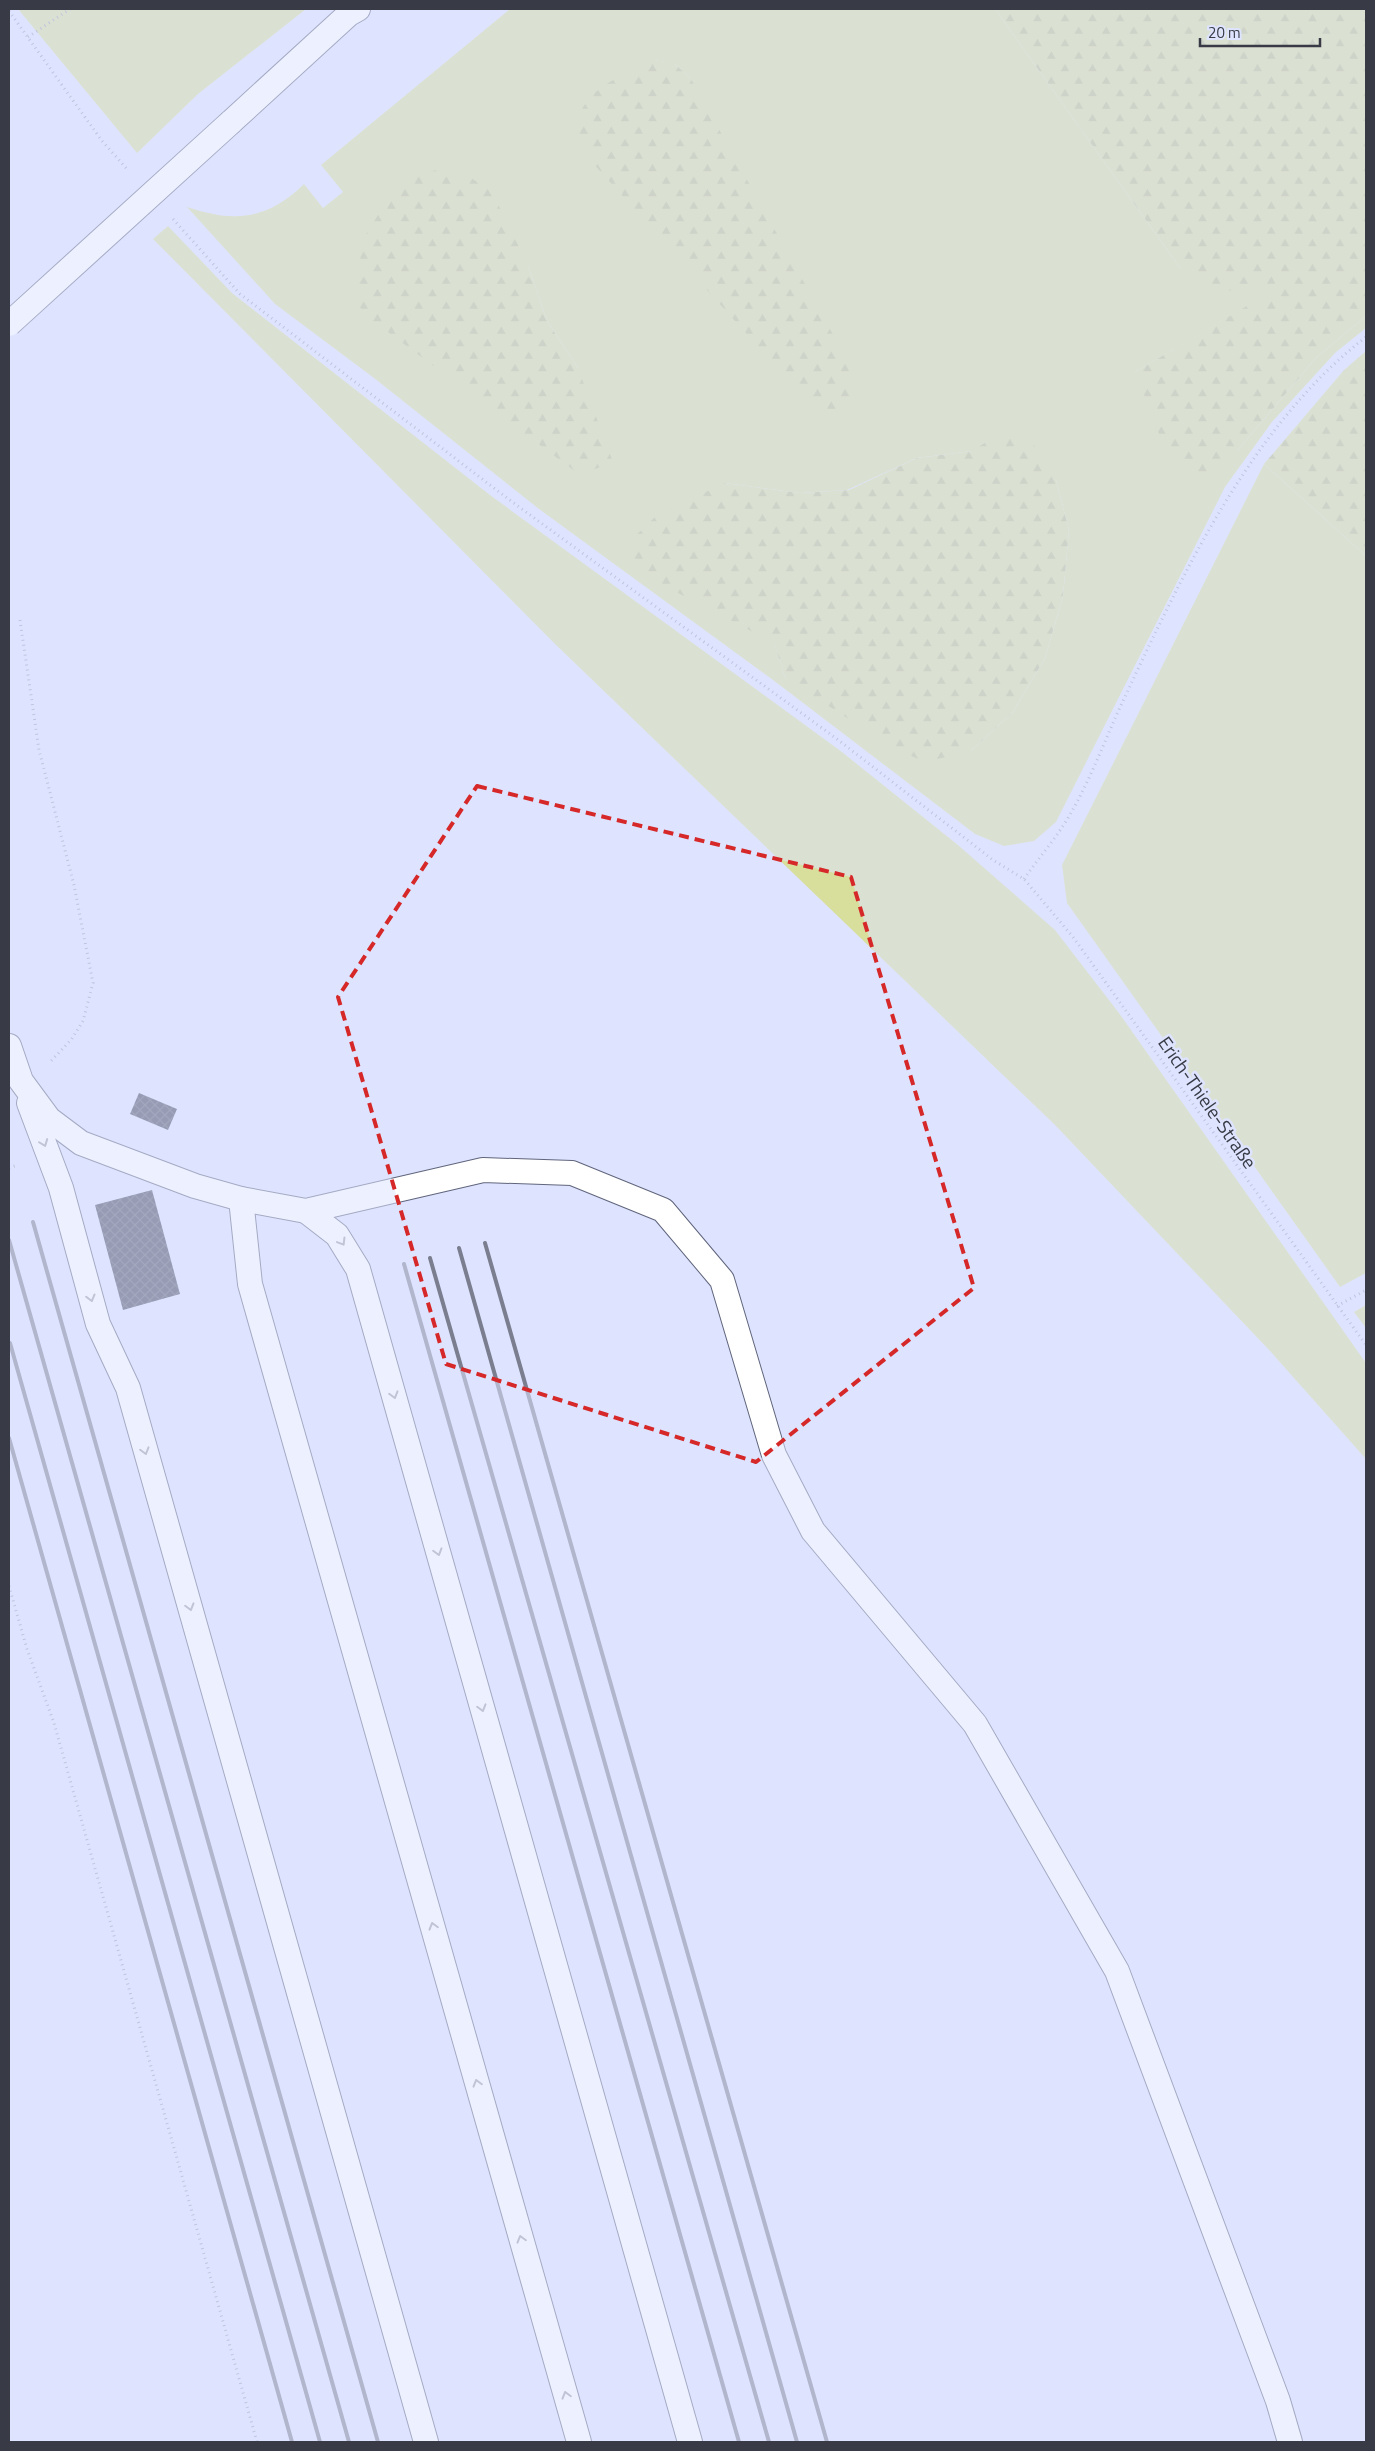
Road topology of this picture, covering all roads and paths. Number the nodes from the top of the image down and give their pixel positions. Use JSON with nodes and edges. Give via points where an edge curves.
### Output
{"nodes":[{"id":1,"x":70,"y":9,"type":"edge"},
{"id":2,"x":358,"y":9,"type":"edge"},
{"id":3,"x":9,"y":11,"type":"edge"},
{"id":4,"x":28,"y":37,"type":"junction"},
{"id":5,"x":135,"y":178,"type":"dead end"},
{"id":6,"x":168,"y":214,"type":"dead end"},
{"id":7,"x":9,"y":324,"type":"edge"},
{"id":8,"x":1366,"y":337,"type":"edge"},
{"id":9,"x":20,"y":620,"type":"dead end"},
{"id":10,"x":1024,"y":879,"type":"junction"},
{"id":11,"x":9,"y":1046,"type":"edge"},
{"id":12,"x":21,"y":1081,"type":"junction"},
{"id":13,"x":241,"y":1199,"type":"junction"},
{"id":14,"x":306,"y":1210,"type":"junction"},
{"id":15,"x":1366,"y":1290,"type":"edge"},
{"id":16,"x":1338,"y":1306,"type":"junction"},
{"id":17,"x":1366,"y":1345,"type":"edge"},
{"id":18,"x":9,"y":1586,"type":"edge"},
{"id":19,"x":257,"y":2442,"type":"edge"},
{"id":20,"x":426,"y":2442,"type":"edge"},
{"id":21,"x":579,"y":2442,"type":"edge"},
{"id":22,"x":690,"y":2442,"type":"edge"},
{"id":23,"x":1290,"y":2442,"type":"edge"}],
"edges":[{"from":1,"to":4,"type":"path"},
{"from":2,"to":7,"type":"lane","bridge":true},
{"from":3,"to":4,"type":"path"},
{"from":4,"to":5,"type":"path","via":[[102,141]]},
{"from":6,"to":10,"type":"path","name":"Erich-Thiele-Straße","via":[[240,294],[511,501],[836,739],[993,860]]},
{"from":8,"to":10,"type":"path","via":[[1340,357],[1282,418],[1211,525],[1150,644],[1072,811]]},
{"from":9,"to":12,"type":"path","via":[[39,750],[74,886],[93,983],[82,1021],[71,1040],[51,1062]]},
{"from":10,"to":16,"type":"path","name":"Erich-Thiele-Straße","via":[[1073,936]]},
{"from":11,"to":12,"type":"lane"},
{"from":12,"to":13,"type":"lane","via":[[49,1119],[81,1143],[195,1186]]},
{"from":12,"to":20,"type":"lane","one_way":true,"via":[[61,1188],[98,1324],[128,1388]]},
{"from":13,"to":14,"type":"lane"},
{"from":21,"to":13,"type":"lane","one_way":true,"via":[[250,1284]]},
{"from":14,"to":22,"type":"lane","one_way":true,"via":[[337,1235],[358,1269]]},
{"from":14,"to":23,"type":"lane","via":[[483,1170],[572,1173],[663,1210],[722,1280],[774,1454],[813,1531],[975,1724],[1117,1972],[1278,2401]]},
{"from":15,"to":16,"type":"path"},
{"from":16,"to":17,"type":"path","name":"Erich-Thiele-Straße"},
{"from":18,"to":19,"type":"path","via":[[27,1649],[54,1722]]}]}
